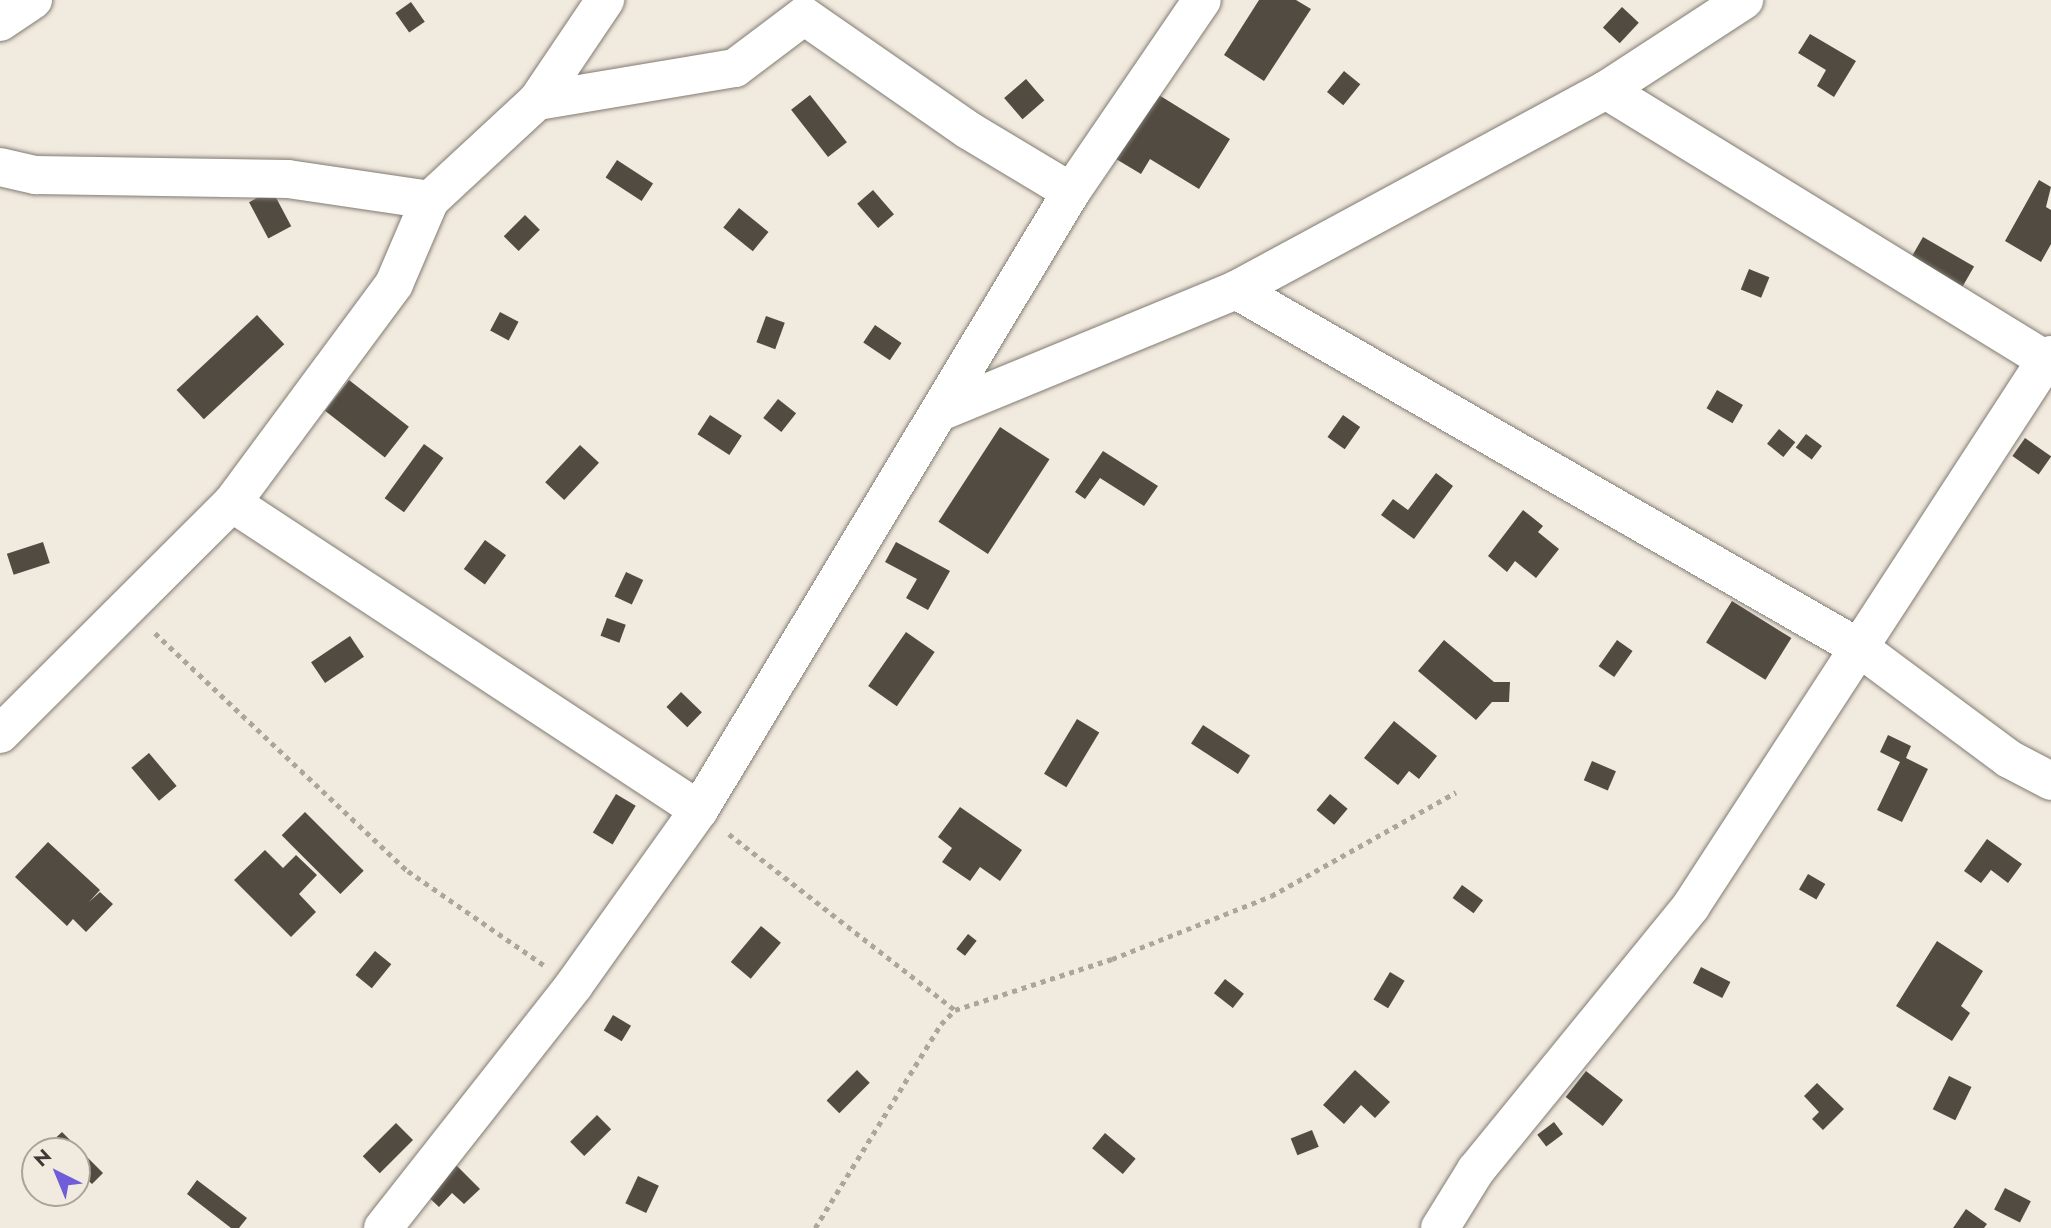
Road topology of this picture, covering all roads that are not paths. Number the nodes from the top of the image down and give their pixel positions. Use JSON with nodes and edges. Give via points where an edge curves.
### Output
{"nodes":[{"id":1,"x":33,"y":0,"type":"edge"},
{"id":2,"x":605,"y":0,"type":"edge"},
{"id":3,"x":1202,"y":0,"type":"edge"},
{"id":4,"x":1744,"y":0,"type":"edge"},
{"id":5,"x":0,"y":22,"type":"edge"},
{"id":6,"x":1606,"y":90,"type":"junction"},
{"id":7,"x":537,"y":101,"type":"junction"},
{"id":8,"x":0,"y":167,"type":"edge"},
{"id":9,"x":1072,"y":192,"type":"junction"},
{"id":10,"x":430,"y":200,"type":"junction"},
{"id":11,"x":1236,"y":290,"type":"junction"},
{"id":12,"x":2049,"y":359,"type":"edge"},
{"id":13,"x":940,"y":412,"type":"junction"},
{"id":14,"x":232,"y":503,"type":"junction"},
{"id":15,"x":1861,"y":649,"type":"junction"},
{"id":16,"x":0,"y":734,"type":"edge"},
{"id":17,"x":2051,"y":780,"type":"edge"},
{"id":18,"x":699,"y":810,"type":"junction"},
{"id":19,"x":383,"y":1228,"type":"edge"},
{"id":20,"x":1440,"y":1228,"type":"edge"}],
"edges":[{"from":1,"to":5,"type":"street"},
{"from":2,"to":7,"type":"street"},
{"from":3,"to":9,"type":"street"},
{"from":4,"to":6,"type":"street"},
{"from":6,"to":11,"type":"street"},
{"from":6,"to":12,"type":"street"},
{"from":7,"to":9,"type":"street","via":[[735,68],[804,16],[968,130]]},
{"from":7,"to":10,"type":"street"},
{"from":8,"to":10,"type":"street","via":[[36,175],[289,179]]},
{"from":9,"to":13,"type":"street"},
{"from":10,"to":14,"type":"street","via":[[394,284]]},
{"from":11,"to":13,"type":"street"},
{"from":11,"to":15,"type":"street"},
{"from":12,"to":15,"type":"street"},
{"from":13,"to":18,"type":"street"},
{"from":14,"to":16,"type":"street"},
{"from":14,"to":18,"type":"street"},
{"from":15,"to":17,"type":"street","via":[[2009,759]]},
{"from":15,"to":20,"type":"street","via":[[1691,906],[1476,1170]]},
{"from":18,"to":19,"type":"street","via":[[573,985]]}]}
